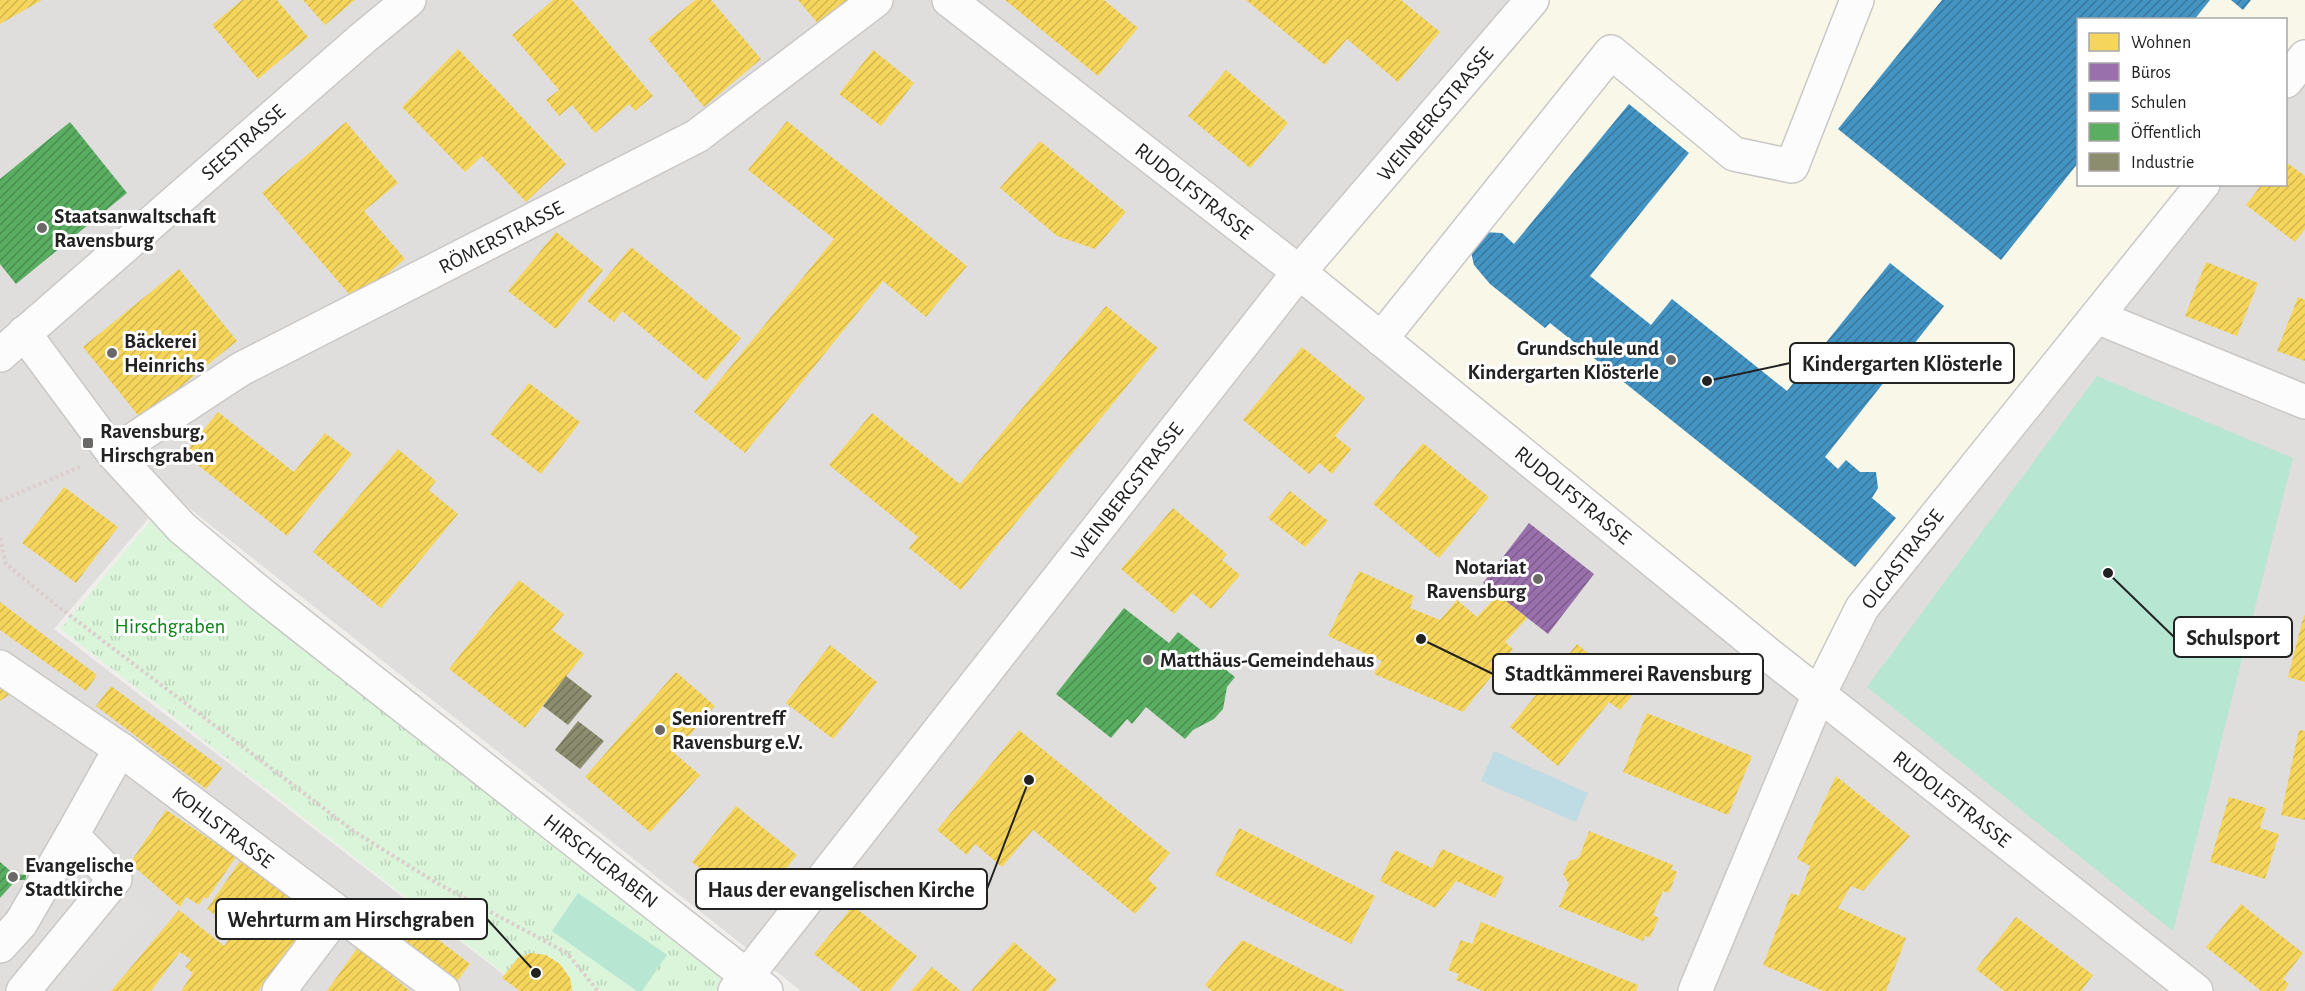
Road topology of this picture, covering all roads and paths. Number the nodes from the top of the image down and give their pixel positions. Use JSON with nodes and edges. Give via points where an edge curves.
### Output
{"nodes":[{"id":1,"x":409,"y":0,"type":"edge"},
{"id":2,"x":876,"y":0,"type":"edge"},
{"id":3,"x":948,"y":0,"type":"edge"},
{"id":4,"x":1532,"y":0,"type":"edge"},
{"id":5,"x":1857,"y":0,"type":"edge"},
{"id":6,"x":2305,"y":57,"type":"edge"},
{"id":7,"x":2287,"y":80,"type":"edge"},
{"id":8,"x":2201,"y":186,"type":"edge"},
{"id":9,"x":1299,"y":273,"type":"junction"},
{"id":10,"x":2097,"y":317,"type":"junction"},
{"id":11,"x":12,"y":330,"type":"edge"},
{"id":12,"x":1381,"y":339,"type":"junction"},
{"id":13,"x":0,"y":356,"type":"edge"},
{"id":14,"x":2305,"y":402,"type":"edge"},
{"id":15,"x":113,"y":453,"type":"junction"},
{"id":16,"x":0,"y":501,"type":"edge"},
{"id":17,"x":0,"y":538,"type":"edge"},
{"id":18,"x":0,"y":667,"type":"edge"},
{"id":19,"x":1819,"y":694,"type":"junction"},
{"id":20,"x":120,"y":749,"type":"junction"},
{"id":21,"x":72,"y":835,"type":"junction"},
{"id":22,"x":338,"y":913,"type":"junction"},
{"id":23,"x":0,"y":946,"type":"edge"},
{"id":24,"x":749,"y":986,"type":"edge"},
{"id":25,"x":23,"y":991,"type":"edge"},
{"id":26,"x":279,"y":991,"type":"edge"},
{"id":27,"x":443,"y":991,"type":"edge"},
{"id":28,"x":598,"y":991,"type":"edge"},
{"id":29,"x":1695,"y":991,"type":"edge"},
{"id":30,"x":2196,"y":991,"type":"edge"}],
"edges":[{"from":1,"to":11,"type":"street","name":"SEESTRASSE"},
{"from":2,"to":15,"type":"street","name":"RÖMERSTRASSE","via":[[697,136],[241,369]]},
{"from":3,"to":9,"type":"street","name":"RUDOLFSTRASSE"},
{"from":4,"to":9,"type":"street","name":"WEINBERGSTRASSE"},
{"from":5,"to":12,"type":"street","via":[[1792,166],[1734,154],[1611,52]]},
{"from":6,"to":7,"type":"street"},
{"from":8,"to":10,"type":"street","name":"OLGASTRASSE"},
{"from":9,"to":12,"type":"street","name":"RUDOLFSTRASSE"},
{"from":9,"to":24,"type":"street","name":"WEINBERGSTRASSE","via":[[777,935]]},
{"from":10,"to":14,"type":"street"},
{"from":10,"to":19,"type":"street","name":"OLGASTRASSE","via":[[1862,608]]},
{"from":11,"to":13,"type":"street","name":"SEESTRASSE"},
{"from":11,"to":15,"type":"street","name":"HIRSCHGRABEN"},
{"from":12,"to":19,"type":"street","name":"RUDOLFSTRASSE"},
{"from":15,"to":16,"type":"path"},
{"from":15,"to":24,"type":"street","name":"HIRSCHGRABEN","via":[[182,528]]},
{"from":17,"to":28,"type":"path","via":[[6,564],[355,832],[435,882],[567,953]]},
{"from":18,"to":20,"type":"street","name":"KOHLSTRASSE"},
{"from":19,"to":29,"type":"street","name":"OLGASTRASSE"},
{"from":19,"to":30,"type":"street","name":"RUDOLFSTRASSE"},
{"from":20,"to":21,"type":"street"},
{"from":20,"to":22,"type":"street","name":"KOHLSTRASSE"},
{"from":21,"to":23,"type":"street","via":[[21,923]]},
{"from":21,"to":25,"type":"street","via":[[115,879]]},
{"from":22,"to":26,"type":"street"},
{"from":22,"to":27,"type":"street","name":"KOHLSTRASSE"}]}
